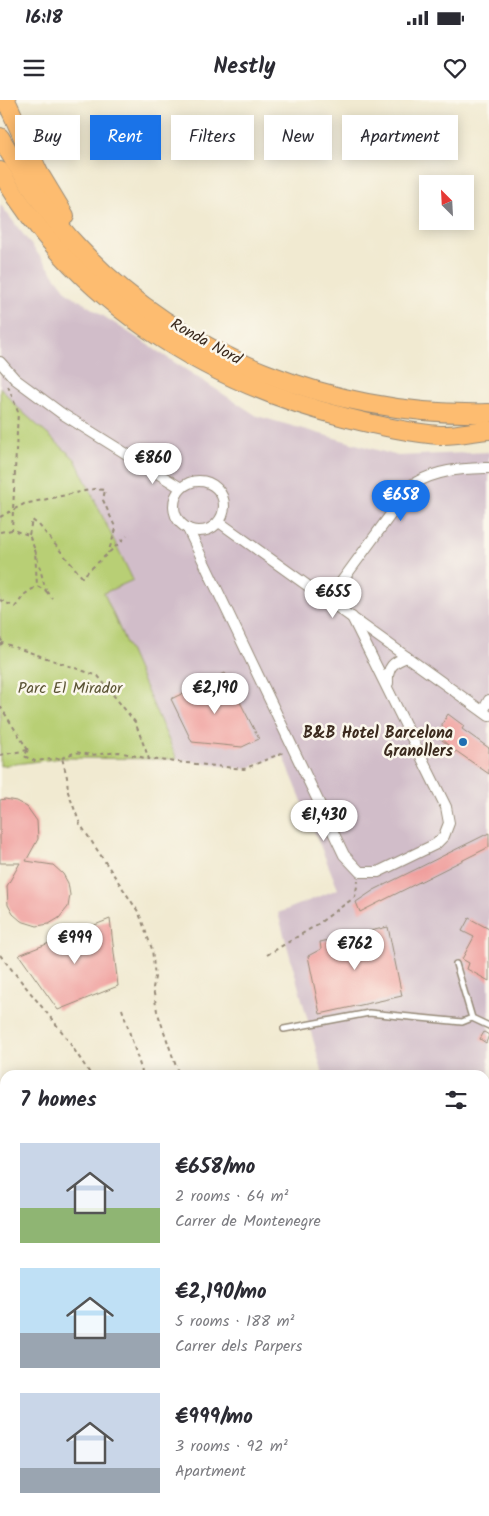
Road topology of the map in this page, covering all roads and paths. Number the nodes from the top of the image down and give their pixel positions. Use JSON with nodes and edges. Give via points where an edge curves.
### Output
{"nodes":[{"id":1,"x":6,"y":100,"type":"edge"},
{"id":2,"x":0,"y":138,"type":"edge"},
{"id":3,"x":0,"y":172,"type":"edge"},
{"id":4,"x":0,"y":190,"type":"edge"},
{"id":5,"x":71,"y":262,"type":"junction"},
{"id":6,"x":107,"y":274,"type":"junction"},
{"id":7,"x":0,"y":362,"type":"edge"},
{"id":8,"x":4,"y":381,"type":"dead end"},
{"id":9,"x":484,"y":412,"type":"edge"},
{"id":10,"x":489,"y":430,"type":"edge"},
{"id":11,"x":442,"y":435,"type":"junction"},
{"id":12,"x":489,"y":439,"type":"edge"},
{"id":13,"x":489,"y":468,"type":"edge"},
{"id":14,"x":181,"y":488,"type":"junction"},
{"id":15,"x":12,"y":510,"type":"junction"},
{"id":16,"x":0,"y":517,"type":"edge"},
{"id":17,"x":219,"y":522,"type":"junction"},
{"id":18,"x":188,"y":529,"type":"junction"},
{"id":19,"x":12,"y":530,"type":"junction"},
{"id":20,"x":0,"y":532,"type":"edge"},
{"id":21,"x":29,"y":535,"type":"junction"},
{"id":22,"x":127,"y":536,"type":"dead end"},
{"id":23,"x":35,"y":550,"type":"junction"},
{"id":24,"x":108,"y":553,"type":"junction"},
{"id":25,"x":37,"y":586,"type":"junction"},
{"id":26,"x":46,"y":590,"type":"junction"},
{"id":27,"x":52,"y":598,"type":"dead end"},
{"id":28,"x":0,"y":600,"type":"edge"},
{"id":29,"x":328,"y":600,"type":"junction"},
{"id":30,"x":352,"y":617,"type":"junction"},
{"id":31,"x":0,"y":638,"type":"edge"},
{"id":32,"x":3,"y":643,"type":"junction"},
{"id":33,"x":0,"y":645,"type":"edge"},
{"id":34,"x":407,"y":657,"type":"junction"},
{"id":35,"x":388,"y":686,"type":"junction"},
{"id":36,"x":489,"y":700,"type":"edge"},
{"id":37,"x":0,"y":706,"type":"edge"},
{"id":38,"x":486,"y":713,"type":"edge"},
{"id":39,"x":28,"y":750,"type":"junction"},
{"id":40,"x":0,"y":755,"type":"edge"},
{"id":41,"x":62,"y":758,"type":"junction"},
{"id":42,"x":149,"y":759,"type":"junction"},
{"id":43,"x":288,"y":760,"type":"dead end"},
{"id":44,"x":360,"y":872,"type":"junction"},
{"id":45,"x":0,"y":955,"type":"edge"},
{"id":46,"x":267,"y":955,"type":"dead end"},
{"id":47,"x":456,"y":964,"type":"dead end"},
{"id":48,"x":122,"y":1008,"type":"dead end"},
{"id":49,"x":472,"y":1018,"type":"junction"},
{"id":50,"x":489,"y":1026,"type":"edge"},
{"id":51,"x":284,"y":1029,"type":"dead end"},
{"id":52,"x":88,"y":1070,"type":"edge"},
{"id":53,"x":141,"y":1070,"type":"edge"},
{"id":54,"x":177,"y":1070,"type":"edge"}],
"edges":[{"from":1,"to":6,"type":"highway","via":[[20,135],[56,202],[104,260]]},
{"from":2,"to":6,"type":"highway","name":"Ronda Nord","via":[[43,203],[79,248]]},
{"from":3,"to":5,"type":"highway","name":"Ronda Nord","via":[[28,214]]},
{"from":4,"to":5,"type":"highway","via":[[16,213],[60,259]]},
{"from":5,"to":11,"type":"highway","name":"Ronda Nord","via":[[121,310],[214,370],[272,396],[316,410],[383,427]]},
{"from":6,"to":9,"type":"highway","name":"Ronda Nord","via":[[147,308],[220,353],[263,372],[307,388],[380,406]]},
{"from":7,"to":14,"type":"street","via":[[15,379],[62,413]]},
{"from":8,"to":15,"type":"path","via":[[18,412]]},
{"from":10,"to":11,"type":"highway","name":"Ronda Nord"},
{"from":11,"to":12,"type":"highway"},
{"from":13,"to":29,"type":"street","via":[[432,474],[414,484]]},
{"from":14,"to":17,"type":"street","via":[[196,481],[214,486],[224,507]]},
{"from":14,"to":18,"type":"street","via":[[174,500],[174,508],[181,524]]},
{"from":15,"to":16,"type":"path"},
{"from":15,"to":19,"type":"path"},
{"from":15,"to":24,"type":"path","via":[[24,504],[94,489],[105,490],[102,500],[116,529]]},
{"from":17,"to":18,"type":"street","via":[[202,531]]},
{"from":17,"to":29,"type":"street"},
{"from":18,"to":44,"type":"street","via":[[344,855]]},
{"from":19,"to":20,"type":"path"},
{"from":19,"to":21,"type":"path"},
{"from":21,"to":23,"type":"path"},
{"from":21,"to":24,"type":"path","via":[[32,520],[82,577]]},
{"from":22,"to":24,"type":"path"},
{"from":23,"to":25,"type":"path"},
{"from":23,"to":26,"type":"path"},
{"from":25,"to":26,"type":"path"},
{"from":25,"to":28,"type":"path","via":[[15,607]]},
{"from":26,"to":27,"type":"path"},
{"from":29,"to":30,"type":"street"},
{"from":30,"to":34,"type":"street"},
{"from":30,"to":35,"type":"street"},
{"from":31,"to":32,"type":"path"},
{"from":32,"to":33,"type":"path"},
{"from":32,"to":42,"type":"path","via":[[98,676],[135,722]]},
{"from":34,"to":35,"type":"street","via":[[390,666]]},
{"from":34,"to":38,"type":"street"},
{"from":35,"to":44,"type":"street","via":[[446,807],[449,823],[444,836],[436,844],[378,872]]},
{"from":36,"to":38,"type":"street"},
{"from":37,"to":39,"type":"path"},
{"from":39,"to":40,"type":"path"},
{"from":39,"to":41,"type":"path","via":[[24,756],[35,761]]},
{"from":41,"to":42,"type":"path","via":[[76,752],[91,755],[119,752]]},
{"from":41,"to":54,"type":"path","via":[[68,792],[80,824],[139,913],[152,950],[157,1011]]},
{"from":42,"to":43,"type":"path","via":[[244,769],[284,751]]},
{"from":44,"to":46,"type":"path","via":[[355,896],[315,926]]},
{"from":45,"to":52,"type":"path","via":[[63,1033]]},
{"from":47,"to":49,"type":"lane"},
{"from":48,"to":53,"type":"path"},
{"from":49,"to":50,"type":"lane"},
{"from":49,"to":51,"type":"lane","via":[[462,1022],[369,1013]]}]}
